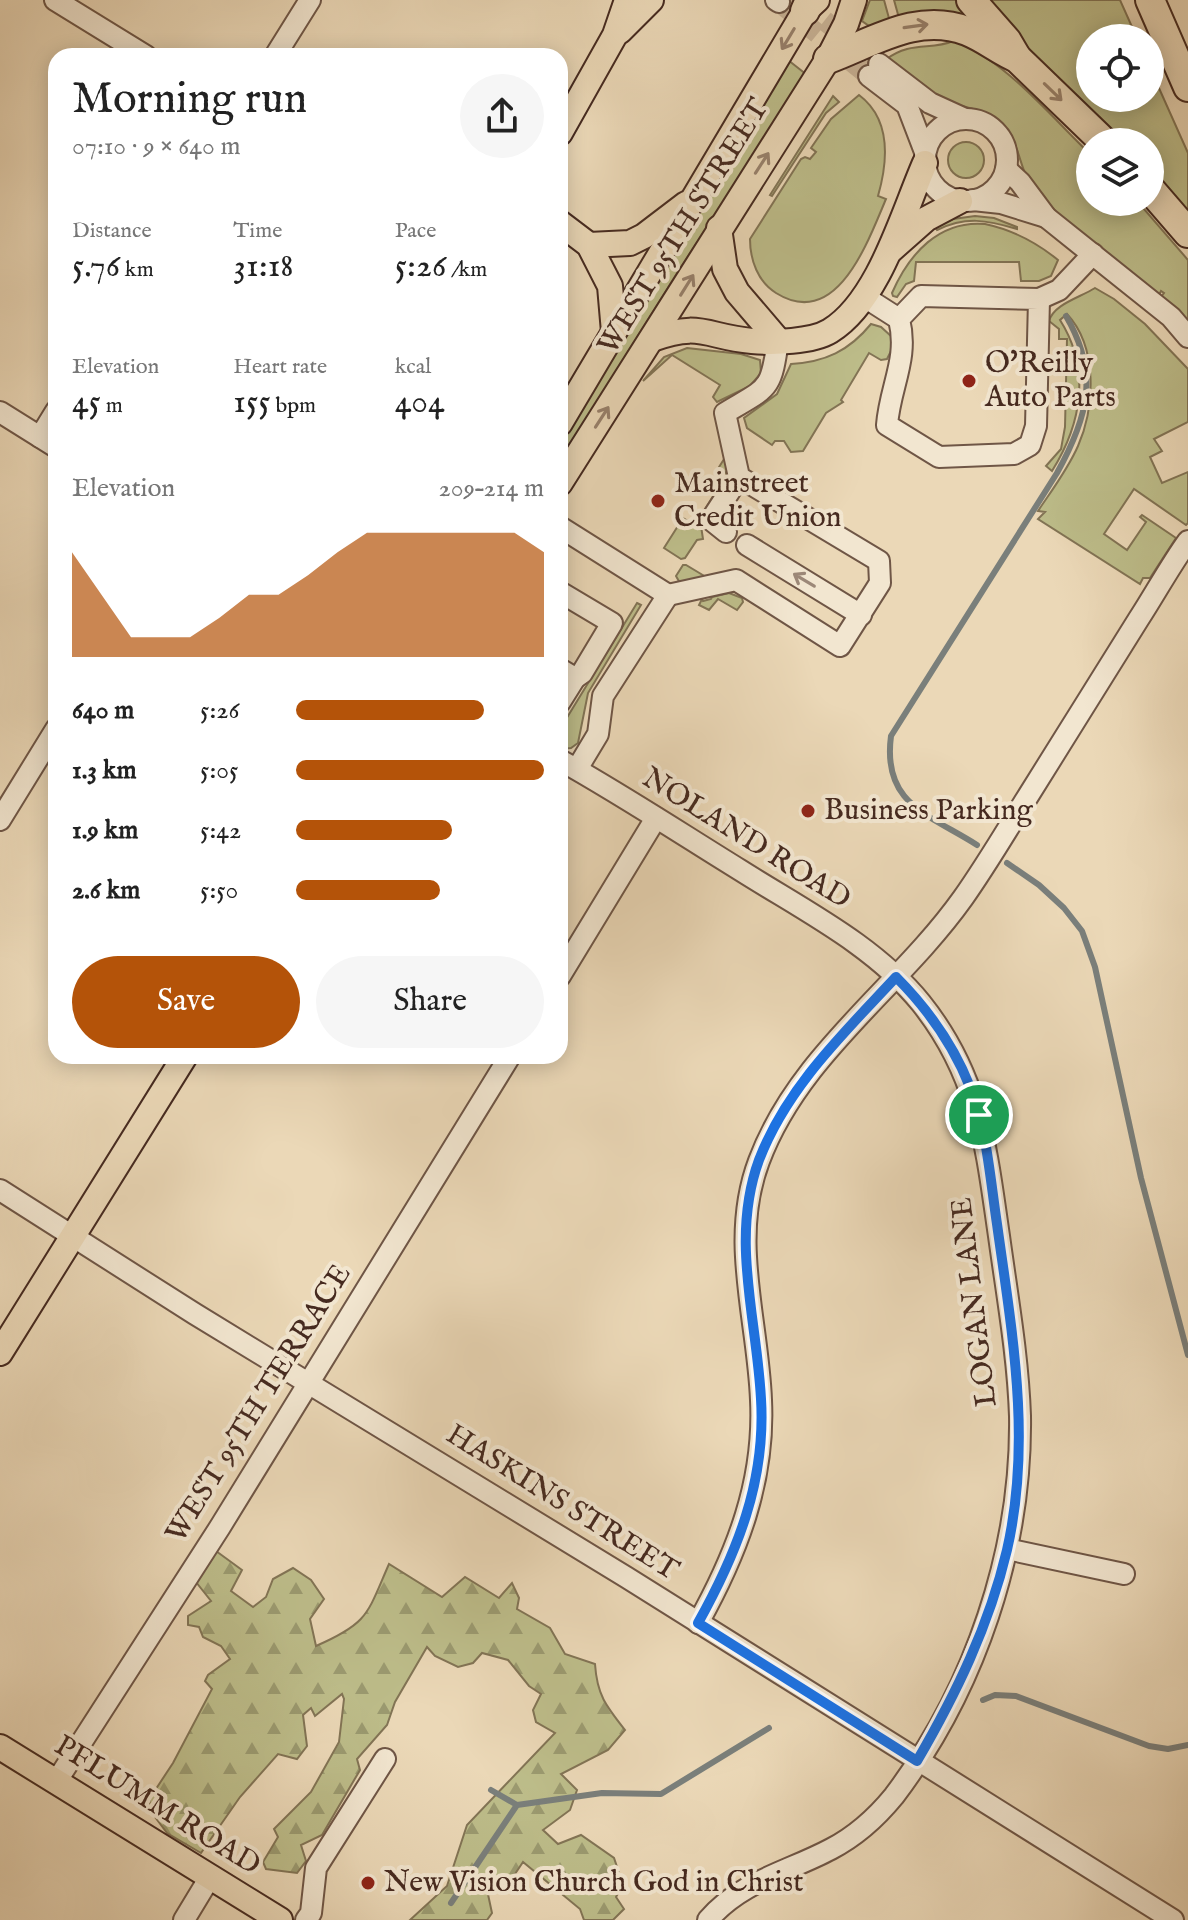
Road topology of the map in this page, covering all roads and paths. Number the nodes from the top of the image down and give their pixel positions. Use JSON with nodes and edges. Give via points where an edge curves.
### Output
{"nodes":[{"id":1,"x":55,"y":0,"type":"edge"},
{"id":2,"x":310,"y":0,"type":"edge"},
{"id":3,"x":627,"y":0,"type":"edge"},
{"id":4,"x":651,"y":0,"type":"edge"},
{"id":5,"x":854,"y":0,"type":"edge"},
{"id":6,"x":971,"y":0,"type":"edge"},
{"id":7,"x":1150,"y":0,"type":"edge"},
{"id":8,"x":797,"y":3,"type":"edge"},
{"id":9,"x":615,"y":35,"type":"junction"},
{"id":10,"x":133,"y":48,"type":"edge"},
{"id":11,"x":280,"y":48,"type":"edge"},
{"id":12,"x":1017,"y":58,"type":"junction"},
{"id":13,"x":828,"y":59,"type":"junction"},
{"id":14,"x":1188,"y":87,"type":"edge"},
{"id":15,"x":568,"y":119,"type":"edge"},
{"id":16,"x":965,"y":119,"type":"junction"},
{"id":17,"x":1090,"y":128,"type":"edge"},
{"id":18,"x":925,"y":158,"type":"junction"},
{"id":19,"x":1006,"y":169,"type":"junction"},
{"id":20,"x":697,"y":196,"type":"junction"},
{"id":21,"x":966,"y":200,"type":"junction"},
{"id":22,"x":1164,"y":205,"type":"edge"},
{"id":23,"x":1046,"y":217,"type":"junction"},
{"id":24,"x":719,"y":228,"type":"junction"},
{"id":25,"x":568,"y":229,"type":"edge"},
{"id":26,"x":1188,"y":233,"type":"edge"},
{"id":27,"x":589,"y":245,"type":"junction"},
{"id":28,"x":887,"y":254,"type":"junction"},
{"id":29,"x":1093,"y":254,"type":"junction"},
{"id":30,"x":863,"y":296,"type":"junction"},
{"id":31,"x":1039,"y":299,"type":"junction"},
{"id":32,"x":899,"y":319,"type":"junction"},
{"id":33,"x":614,"y":332,"type":"junction"},
{"id":34,"x":1188,"y":337,"type":"edge"},
{"id":35,"x":652,"y":339,"type":"junction"},
{"id":36,"x":778,"y":340,"type":"junction"},
{"id":37,"x":568,"y":410,"type":"edge"},
{"id":38,"x":0,"y":412,"type":"edge"},
{"id":39,"x":48,"y":442,"type":"edge"},
{"id":40,"x":568,"y":470,"type":"edge"},
{"id":41,"x":739,"y":477,"type":"junction"},
{"id":42,"x":568,"y":532,"type":"edge"},
{"id":43,"x":726,"y":532,"type":"dead end"},
{"id":44,"x":1188,"y":541,"type":"edge"},
{"id":45,"x":747,"y":545,"type":"dead end"},
{"id":46,"x":668,"y":595,"type":"junction"},
{"id":47,"x":568,"y":597,"type":"edge"},
{"id":48,"x":861,"y":615,"type":"junction"},
{"id":49,"x":568,"y":674,"type":"edge"},
{"id":50,"x":48,"y":742,"type":"edge"},
{"id":51,"x":569,"y":764,"type":"edge"},
{"id":52,"x":656,"y":818,"type":"junction"},
{"id":53,"x":0,"y":820,"type":"edge"},
{"id":54,"x":568,"y":963,"type":"edge"},
{"id":55,"x":896,"y":977,"type":"junction"},
{"id":56,"x":180,"y":1064,"type":"edge"},
{"id":57,"x":505,"y":1064,"type":"edge"},
{"id":58,"x":0,"y":1190,"type":"edge"},
{"id":59,"x":74,"y":1235,"type":"junction"},
{"id":60,"x":0,"y":1353,"type":"edge"},
{"id":61,"x":308,"y":1382,"type":"junction"},
{"id":62,"x":1007,"y":1549,"type":"junction"},
{"id":63,"x":1124,"y":1574,"type":"dead end"},
{"id":64,"x":698,"y":1623,"type":"junction"},
{"id":65,"x":0,"y":1747,"type":"edge"},
{"id":66,"x":385,"y":1759,"type":"dead end"},
{"id":67,"x":917,"y":1761,"type":"junction"},
{"id":68,"x":56,"y":1782,"type":"junction"},
{"id":69,"x":210,"y":1877,"type":"junction"},
{"id":70,"x":184,"y":1920,"type":"edge"},
{"id":71,"x":280,"y":1920,"type":"edge"},
{"id":72,"x":306,"y":1920,"type":"edge"},
{"id":73,"x":708,"y":1920,"type":"edge"},
{"id":74,"x":1173,"y":1920,"type":"edge"}],
"edges":[{"from":1,"to":10,"type":"street"},
{"from":2,"to":11,"type":"street"},
{"from":3,"to":9,"type":"main road"},
{"from":4,"to":9,"type":"main road"},
{"from":5,"to":13,"type":"main road","name":"WEST 95TH STREET"},
{"from":6,"to":12,"type":"highway"},
{"from":7,"to":14,"type":"highway"},
{"from":8,"to":20,"type":"main road","name":"WEST 95TH STREET","one_way":true},
{"from":9,"to":15,"type":"main road"},
{"from":13,"to":12,"type":"highway","one_way":true,"via":[[899,29],[933,24],[969,32]]},
{"from":12,"to":17,"type":"highway","one_way":true},
{"from":24,"to":13,"type":"main road","name":"WEST 95TH STREET","one_way":true},
{"from":16,"to":18,"type":"street","via":[[939,128]]},
{"from":16,"to":18,"type":"street","via":[[874,70],[907,105]]},
{"from":16,"to":19,"type":"street","via":[[998,134]]},
{"from":18,"to":21,"type":"street","via":[[936,188]]},
{"from":18,"to":28,"type":"main road"},
{"from":19,"to":21,"type":"street","via":[[994,190]]},
{"from":19,"to":23,"type":"street"},
{"from":20,"to":27,"type":"main road","via":[[630,243]]},
{"from":20,"to":33,"type":"main road","name":"WEST 95TH STREET"},
{"from":21,"to":23,"type":"street","via":[[1001,203]]},
{"from":21,"to":28,"type":"main road","via":[[926,219]]},
{"from":22,"to":26,"type":"highway"},
{"from":23,"to":29,"type":"street"},
{"from":35,"to":24,"type":"main road","name":"WEST 95TH STREET","one_way":true},
{"from":24,"to":36,"type":"main road","via":[[723,266],[737,292]]},
{"from":25,"to":27,"type":"main road"},
{"from":27,"to":33,"type":"main road","via":[[610,286]]},
{"from":28,"to":30,"type":"main road"},
{"from":29,"to":31,"type":"street","via":[[1059,290]]},
{"from":29,"to":34,"type":"street"},
{"from":30,"to":32,"type":"street"},
{"from":30,"to":36,"type":"main road","via":[[829,331]]},
{"from":31,"to":32,"type":"street","via":[[921,296]]},
{"from":31,"to":32,"type":"street","via":[[1036,426],[1030,445],[1014,454],[939,457],[887,425],[901,366]]},
{"from":33,"to":37,"type":"main road","name":"WEST 95TH STREET"},
{"from":35,"to":36,"type":"main road","via":[[677,330],[703,329],[754,341]]},
{"from":40,"to":35,"type":"main road","name":"WEST 95TH STREET","one_way":true},
{"from":36,"to":41,"type":"street","via":[[766,388],[725,413]]},
{"from":38,"to":39,"type":"street"},
{"from":41,"to":43,"type":"street","via":[[711,520]]},
{"from":41,"to":48,"type":"street","via":[[879,561],[880,583]]},
{"from":42,"to":46,"type":"street"},
{"from":44,"to":55,"type":"street","via":[[979,875]]},
{"from":48,"to":45,"type":"street","one_way":true},
{"from":46,"to":48,"type":"street","via":[[736,580],[840,646]]},
{"from":46,"to":51,"type":"street","via":[[603,696],[598,734]]},
{"from":47,"to":49,"type":"street","via":[[612,623],[582,673]]},
{"from":50,"to":53,"type":"street"},
{"from":51,"to":52,"type":"street","name":"NOLAND ROAD"},
{"from":52,"to":54,"type":"street"},
{"from":52,"to":55,"type":"street","name":"NOLAND ROAD","via":[[873,954]]},
{"from":55,"to":62,"type":"street","name":"LOGAN LANE","via":[[938,1025],[960,1062],[986,1149],[1020,1410]]},
{"from":55,"to":64,"type":"street","via":[[806,1077],[759,1161],[747,1206],[744,1249],[762,1401],[760,1447],[753,1496],[736,1548]]},
{"from":56,"to":59,"type":"main road"},
{"from":57,"to":61,"type":"street","name":"WEST 95TH TERRACE"},
{"from":58,"to":59,"type":"street","name":"HASKINS STREET"},
{"from":59,"to":60,"type":"main road"},
{"from":59,"to":61,"type":"street","name":"HASKINS STREET"},
{"from":61,"to":64,"type":"street","name":"HASKINS STREET"},
{"from":61,"to":68,"type":"street","name":"WEST 95TH TERRACE"},
{"from":62,"to":63,"type":"street"},
{"from":62,"to":67,"type":"street","name":"LOGAN LANE","via":[[970,1662]]},
{"from":64,"to":67,"type":"street","name":"HASKINS STREET"},
{"from":65,"to":68,"type":"main road","name":"PFLUMM ROAD"},
{"from":66,"to":72,"type":"street","via":[[316,1868]]},
{"from":67,"to":73,"type":"street","name":"LOGAN LANE","via":[[866,1826],[831,1849],[741,1891]]},
{"from":67,"to":74,"type":"street","name":"HASKINS STREET"},
{"from":68,"to":69,"type":"main road","name":"PFLUMM ROAD"},
{"from":69,"to":70,"type":"street"},
{"from":69,"to":71,"type":"main road","name":"PFLUMM ROAD"}]}
